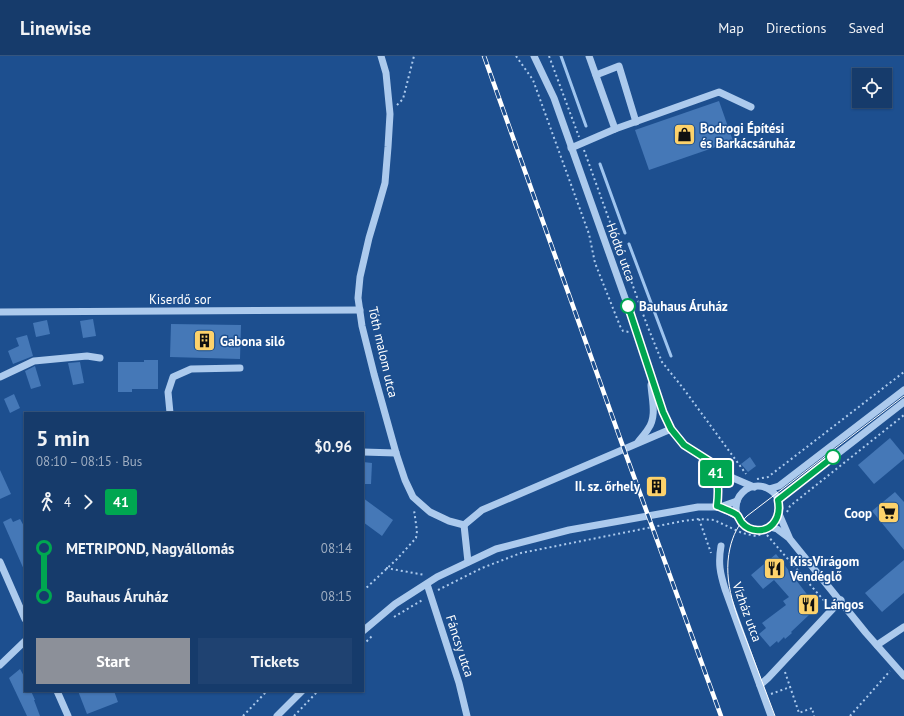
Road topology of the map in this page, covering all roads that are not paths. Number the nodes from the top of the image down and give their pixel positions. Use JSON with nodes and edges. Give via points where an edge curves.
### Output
{"nodes":[{"id":1,"x":381,"y":56,"type":"edge"},
{"id":2,"x":534,"y":56,"type":"edge"},
{"id":3,"x":589,"y":56,"type":"edge"},
{"id":4,"x":596,"y":75,"type":"junction"},
{"id":5,"x":751,"y":107,"type":"dead end"},
{"id":6,"x":636,"y":122,"type":"junction"},
{"id":7,"x":615,"y":129,"type":"junction"},
{"id":8,"x":571,"y":148,"type":"junction"},
{"id":9,"x":360,"y":310,"type":"junction"},
{"id":10,"x":0,"y":312,"type":"edge"},
{"id":11,"x":100,"y":358,"type":"dead end"},
{"id":12,"x":240,"y":368,"type":"dead end"},
{"id":13,"x":649,"y":371,"type":"junction"},
{"id":14,"x":0,"y":377,"type":"edge"},
{"id":15,"x":904,"y":390,"type":"edge"},
{"id":16,"x":904,"y":402,"type":"edge"},
{"id":17,"x":170,"y":412,"type":"edge"},
{"id":18,"x":671,"y":429,"type":"junction"},
{"id":19,"x":637,"y":443,"type":"junction"},
{"id":20,"x":364,"y":452,"type":"edge"},
{"id":21,"x":396,"y":453,"type":"junction"},
{"id":22,"x":714,"y":464,"type":"junction"},
{"id":23,"x":754,"y":486,"type":"junction"},
{"id":24,"x":769,"y":489,"type":"junction"},
{"id":25,"x":778,"y":500,"type":"junction"},
{"id":26,"x":737,"y":501,"type":"junction"},
{"id":27,"x":718,"y":507,"type":"junction"},
{"id":28,"x":779,"y":514,"type":"junction"},
{"id":29,"x":737,"y":516,"type":"junction"},
{"id":30,"x":464,"y":525,"type":"junction"},
{"id":31,"x":768,"y":530,"type":"junction"},
{"id":32,"x":789,"y":538,"type":"junction"},
{"id":33,"x":720,"y":546,"type":"dead end"},
{"id":34,"x":0,"y":562,"type":"edge"},
{"id":35,"x":468,"y":562,"type":"junction"},
{"id":36,"x":427,"y":584,"type":"junction"},
{"id":37,"x":840,"y":600,"type":"junction"},
{"id":38,"x":24,"y":617,"type":"edge"},
{"id":39,"x":904,"y":627,"type":"edge"},
{"id":40,"x":364,"y":630,"type":"edge"},
{"id":41,"x":24,"y":642,"type":"edge"},
{"id":42,"x":877,"y":645,"type":"junction"},
{"id":43,"x":0,"y":665,"type":"edge"},
{"id":44,"x":904,"y":676,"type":"edge"},
{"id":45,"x":760,"y":685,"type":"junction"},
{"id":46,"x":57,"y":692,"type":"edge"},
{"id":47,"x":301,"y":692,"type":"edge"},
{"id":48,"x":68,"y":716,"type":"edge"},
{"id":49,"x":277,"y":716,"type":"edge"},
{"id":50,"x":467,"y":716,"type":"edge"},
{"id":51,"x":771,"y":716,"type":"edge"}],
"edges":[{"from":1,"to":9,"type":"street","name":"Tóth malom utca","via":[[386,73],[390,114],[388,147],[385,183],[360,277]]},
{"from":2,"to":8,"type":"street","name":"Hódtó utca","via":[[554,98]]},
{"from":3,"to":4,"type":"street"},
{"from":4,"to":6,"type":"street","via":[[618,66]]},
{"from":4,"to":7,"type":"street"},
{"from":5,"to":6,"type":"street","via":[[719,92]]},
{"from":6,"to":7,"type":"street"},
{"from":7,"to":8,"type":"street"},
{"from":8,"to":13,"type":"street","name":"Hódtó utca"},
{"from":9,"to":10,"type":"street","name":"Kiserdő sor"},
{"from":9,"to":21,"type":"street","name":"Tóth malom utca","via":[[374,374]]},
{"from":11,"to":14,"type":"street","via":[[87,356],[34,361]]},
{"from":12,"to":17,"type":"street","via":[[192,369],[173,377],[168,392]]},
{"from":13,"to":18,"type":"street","name":"Hódtó utca"},
{"from":13,"to":19,"type":"street","via":[[654,410],[649,428]]},
{"from":15,"to":24,"type":"street","via":[[778,486]]},
{"from":16,"to":25,"type":"street"},
{"from":18,"to":19,"type":"street"},
{"from":18,"to":22,"type":"street","name":"Hódtó utca","via":[[684,445]]},
{"from":19,"to":30,"type":"street","via":[[482,510]]},
{"from":20,"to":21,"type":"street"},
{"from":21,"to":30,"type":"street","name":"Tóth malom utca","via":[[413,497],[430,512]]},
{"from":22,"to":23,"type":"street","name":"Hódtó utca","via":[[734,478]]},
{"from":22,"to":27,"type":"street","via":[[718,480]]},
{"from":23,"to":24,"type":"street"},
{"from":23,"to":26,"type":"street","via":[[741,494]]},
{"from":24,"to":25,"type":"street"},
{"from":25,"to":28,"type":"street"},
{"from":26,"to":27,"type":"street"},
{"from":26,"to":29,"type":"street"},
{"from":27,"to":29,"type":"street"},
{"from":27,"to":35,"type":"street","via":[[698,507],[569,530],[496,549]]},
{"from":28,"to":31,"type":"street"},
{"from":28,"to":32,"type":"street"},
{"from":29,"to":31,"type":"street","via":[[752,530]]},
{"from":30,"to":35,"type":"street"},
{"from":31,"to":32,"type":"street","via":[[777,529]]},
{"from":32,"to":37,"type":"street"},
{"from":33,"to":45,"type":"street","name":"Vízház utca","via":[[719,558],[725,589]]},
{"from":34,"to":38,"type":"street"},
{"from":35,"to":36,"type":"street"},
{"from":36,"to":40,"type":"street","via":[[395,604]]},
{"from":36,"to":50,"type":"street","name":"Fáncsy utca"},
{"from":37,"to":42,"type":"street"},
{"from":37,"to":45,"type":"street"},
{"from":39,"to":42,"type":"street"},
{"from":41,"to":43,"type":"street"},
{"from":42,"to":44,"type":"street"},
{"from":45,"to":51,"type":"street","name":"Vízház utca"},
{"from":46,"to":48,"type":"street"},
{"from":47,"to":49,"type":"street"}]}
